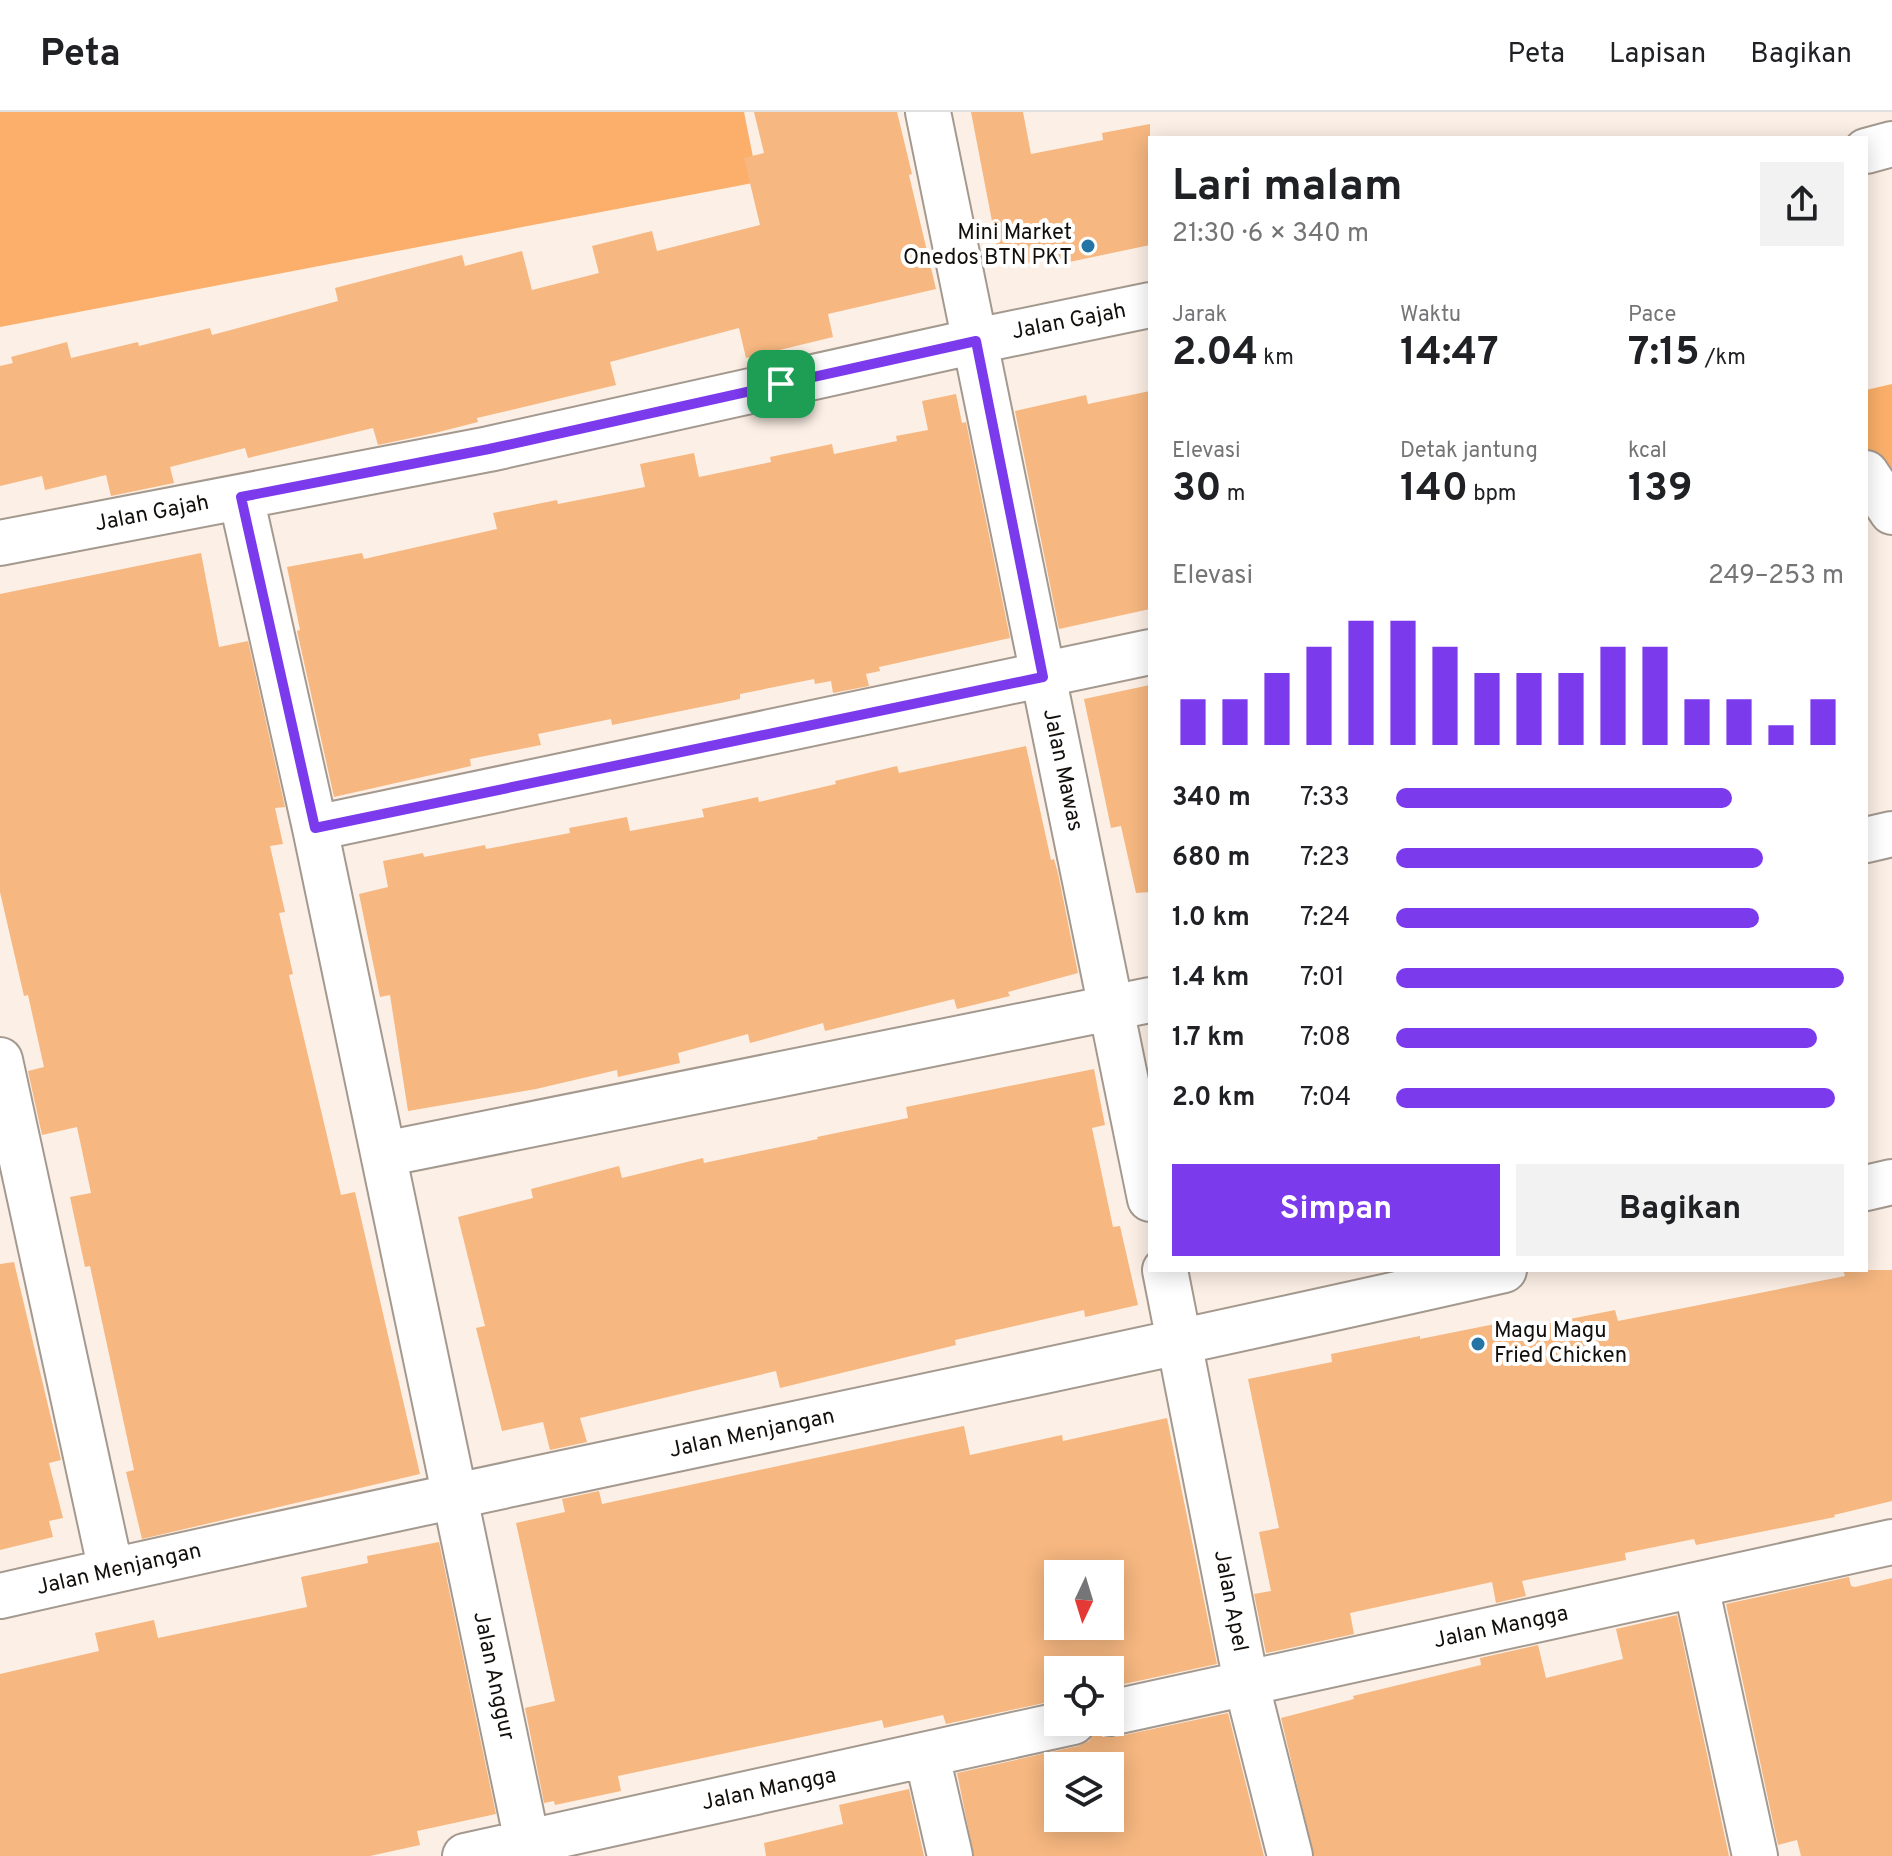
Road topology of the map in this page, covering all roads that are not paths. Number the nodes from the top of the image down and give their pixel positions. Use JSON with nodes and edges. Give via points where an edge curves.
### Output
{"nodes":[{"id":1,"x":928,"y":112,"type":"edge"},
{"id":2,"x":1892,"y":144,"type":"edge"},
{"id":3,"x":1868,"y":150,"type":"edge"},
{"id":4,"x":1148,"y":305,"type":"edge"},
{"id":5,"x":976,"y":341,"type":"junction"},
{"id":6,"x":241,"y":497,"type":"junction"},
{"id":7,"x":0,"y":543,"type":"edge"},
{"id":8,"x":1148,"y":652,"type":"edge"},
{"id":9,"x":1043,"y":677,"type":"junction"},
{"id":10,"x":315,"y":828,"type":"junction"},
{"id":11,"x":1892,"y":834,"type":"edge"},
{"id":12,"x":1868,"y":840,"type":"edge"},
{"id":13,"x":1130,"y":1004,"type":"edge"},
{"id":14,"x":0,"y":1060,"type":"edge"},
{"id":15,"x":384,"y":1154,"type":"junction"},
{"id":16,"x":1148,"y":1180,"type":"edge"},
{"id":17,"x":1892,"y":1182,"type":"edge"},
{"id":18,"x":1868,"y":1188,"type":"edge"},
{"id":19,"x":1165,"y":1272,"type":"edge"},
{"id":20,"x":1495,"y":1272,"type":"edge"},
{"id":21,"x":1180,"y":1344,"type":"junction"},
{"id":22,"x":455,"y":1496,"type":"junction"},
{"id":23,"x":1892,"y":1542,"type":"edge"},
{"id":24,"x":111,"y":1571,"type":"junction"},
{"id":25,"x":1696,"y":1586,"type":"junction"},
{"id":26,"x":0,"y":1596,"type":"edge"},
{"id":27,"x":1246,"y":1682,"type":"junction"},
{"id":28,"x":1124,"y":1710,"type":"edge"},
{"id":29,"x":1044,"y":1729,"type":"edge"},
{"id":30,"x":927,"y":1756,"type":"junction"},
{"id":31,"x":529,"y":1849,"type":"edge"},
{"id":32,"x":465,"y":1856,"type":"edge"},
{"id":33,"x":950,"y":1856,"type":"edge"},
{"id":34,"x":1290,"y":1856,"type":"edge"},
{"id":35,"x":1755,"y":1856,"type":"edge"}],
"edges":[{"from":1,"to":5,"type":"street","name":"Jalan Mawas"},
{"from":2,"to":3,"type":"street"},
{"from":4,"to":5,"type":"street","name":"Jalan Gajah"},
{"from":5,"to":6,"type":"street","name":"Jalan Gajah","via":[[489,449]]},
{"from":5,"to":9,"type":"street","name":"Jalan Mawas"},
{"from":6,"to":7,"type":"street","name":"Jalan Gajah"},
{"from":6,"to":10,"type":"street","name":"Jalan Anggur"},
{"from":8,"to":9,"type":"street"},
{"from":9,"to":10,"type":"street"},
{"from":9,"to":13,"type":"street","name":"Jalan Mawas"},
{"from":10,"to":15,"type":"street","name":"Jalan Anggur"},
{"from":11,"to":12,"type":"street"},
{"from":13,"to":15,"type":"street"},
{"from":13,"to":16,"type":"street","name":"Jalan Mawas"},
{"from":14,"to":24,"type":"street"},
{"from":15,"to":22,"type":"street","name":"Jalan Anggur"},
{"from":17,"to":18,"type":"street"},
{"from":19,"to":21,"type":"street"},
{"from":20,"to":21,"type":"street","name":"Jalan Menjangan"},
{"from":21,"to":22,"type":"street","name":"Jalan Menjangan"},
{"from":21,"to":27,"type":"street","name":"Jalan Apel"},
{"from":22,"to":24,"type":"street","name":"Jalan Menjangan"},
{"from":22,"to":31,"type":"street","name":"Jalan Anggur"},
{"from":23,"to":25,"type":"street","name":"Jalan Mangga"},
{"from":24,"to":26,"type":"street","name":"Jalan Menjangan"},
{"from":25,"to":27,"type":"street","name":"Jalan Mangga"},
{"from":25,"to":35,"type":"street"},
{"from":27,"to":28,"type":"street","name":"Jalan Mangga"},
{"from":27,"to":34,"type":"street","name":"Jalan Apel"},
{"from":29,"to":30,"type":"street","name":"Jalan Mangga"},
{"from":30,"to":31,"type":"street","name":"Jalan Mangga"},
{"from":30,"to":33,"type":"street"},
{"from":31,"to":32,"type":"street","name":"Jalan Mangga"}]}
